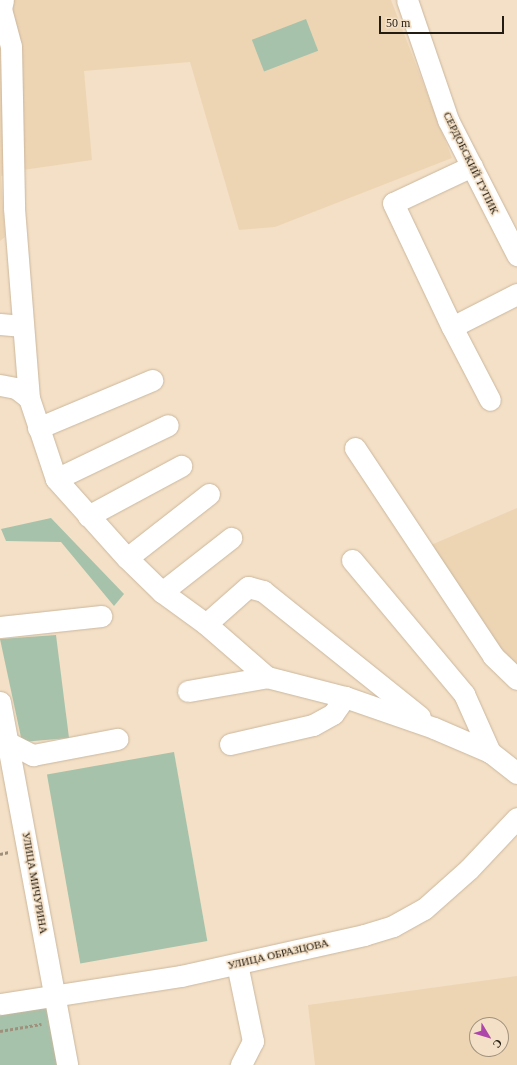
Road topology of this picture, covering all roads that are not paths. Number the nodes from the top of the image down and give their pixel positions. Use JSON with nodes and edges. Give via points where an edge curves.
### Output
{"nodes":[{"id":1,"x":3,"y":0,"type":"edge"},
{"id":2,"x":409,"y":1,"type":"edge"},
{"id":3,"x":472,"y":166,"type":"junction"},
{"id":4,"x":514,"y":242,"type":"edge"},
{"id":5,"x":517,"y":294,"type":"edge"},
{"id":6,"x":0,"y":324,"type":"edge"},
{"id":7,"x":23,"y":326,"type":"junction"},
{"id":8,"x":452,"y":327,"type":"junction"},
{"id":9,"x":152,"y":380,"type":"dead end"},
{"id":10,"x":0,"y":386,"type":"edge"},
{"id":11,"x":29,"y":398,"type":"junction"},
{"id":12,"x":490,"y":400,"type":"dead end"},
{"id":13,"x":168,"y":425,"type":"dead end"},
{"id":14,"x":38,"y":428,"type":"junction"},
{"id":15,"x":355,"y":448,"type":"dead end"},
{"id":16,"x":181,"y":466,"type":"dead end"},
{"id":17,"x":56,"y":479,"type":"junction"},
{"id":18,"x":208,"y":494,"type":"dead end"},
{"id":19,"x":88,"y":516,"type":"junction"},
{"id":20,"x":231,"y":538,"type":"dead end"},
{"id":21,"x":127,"y":558,"type":"junction"},
{"id":22,"x":352,"y":560,"type":"dead end"},
{"id":23,"x":162,"y":592,"type":"junction"},
{"id":24,"x":101,"y":616,"type":"dead end"},
{"id":25,"x":206,"y":624,"type":"junction"},
{"id":26,"x":0,"y":627,"type":"edge"},
{"id":27,"x":267,"y":677,"type":"junction"},
{"id":28,"x":517,"y":680,"type":"edge"},
{"id":29,"x":188,"y":691,"type":"dead end"},
{"id":30,"x":345,"y":696,"type":"junction"},
{"id":31,"x":0,"y":702,"type":"edge"},
{"id":32,"x":434,"y":728,"type":"junction"},
{"id":33,"x":117,"y":740,"type":"dead end"},
{"id":34,"x":5,"y":744,"type":"edge"},
{"id":35,"x":230,"y":744,"type":"dead end"},
{"id":36,"x":490,"y":752,"type":"junction"},
{"id":37,"x":517,"y":773,"type":"edge"},
{"id":38,"x":517,"y":818,"type":"edge"},
{"id":39,"x":237,"y":964,"type":"junction"},
{"id":40,"x":55,"y":996,"type":"junction"},
{"id":41,"x":0,"y":1004,"type":"edge"},
{"id":42,"x":67,"y":1065,"type":"edge"},
{"id":43,"x":241,"y":1065,"type":"edge"}],
"edges":[{"from":1,"to":7,"type":"street","via":[[1,9],[11,46],[14,208]]},
{"from":2,"to":3,"type":"street","name":"СЕРДОБСКИЙ ТУПИК","via":[[448,120]]},
{"from":3,"to":4,"type":"street","name":"СЕРДОБСКИЙ ТУПИК"},
{"from":3,"to":8,"type":"street","via":[[393,203]]},
{"from":5,"to":8,"type":"street"},
{"from":6,"to":7,"type":"street"},
{"from":7,"to":11,"type":"street"},
{"from":8,"to":12,"type":"street"},
{"from":9,"to":14,"type":"street"},
{"from":10,"to":11,"type":"street","via":[[16,388]]},
{"from":11,"to":14,"type":"street"},
{"from":13,"to":17,"type":"street"},
{"from":14,"to":17,"type":"street"},
{"from":15,"to":28,"type":"street","via":[[493,656]]},
{"from":16,"to":19,"type":"street"},
{"from":17,"to":19,"type":"street"},
{"from":18,"to":21,"type":"street"},
{"from":19,"to":21,"type":"street"},
{"from":20,"to":23,"type":"street"},
{"from":21,"to":23,"type":"street"},
{"from":22,"to":36,"type":"street","via":[[464,694]]},
{"from":23,"to":25,"type":"street"},
{"from":24,"to":26,"type":"street"},
{"from":25,"to":27,"type":"street"},
{"from":25,"to":32,"type":"street","via":[[248,587],[263,591]]},
{"from":27,"to":29,"type":"street"},
{"from":27,"to":30,"type":"street"},
{"from":30,"to":32,"type":"street"},
{"from":30,"to":35,"type":"street","via":[[333,714],[313,725]]},
{"from":31,"to":34,"type":"street","name":"УЛИЦА МИЧУРИНА"},
{"from":32,"to":36,"type":"street"},
{"from":33,"to":34,"type":"street","via":[[33,755]]},
{"from":34,"to":40,"type":"street","name":"УЛИЦА МИЧУРИНА"},
{"from":36,"to":37,"type":"street"},
{"from":38,"to":39,"type":"street","name":"УЛИЦА ОБРАЗЦОВА","via":[[469,869],[424,909],[393,926]]},
{"from":39,"to":40,"type":"street","name":"УЛИЦА ОБРАЗЦОВА","via":[[181,976]]},
{"from":39,"to":43,"type":"street","via":[[253,1041]]},
{"from":40,"to":41,"type":"street","name":"УЛИЦА ОБРАЗЦОВА"},
{"from":40,"to":42,"type":"street","name":"УЛИЦА МИЧУРИНА"}]}
